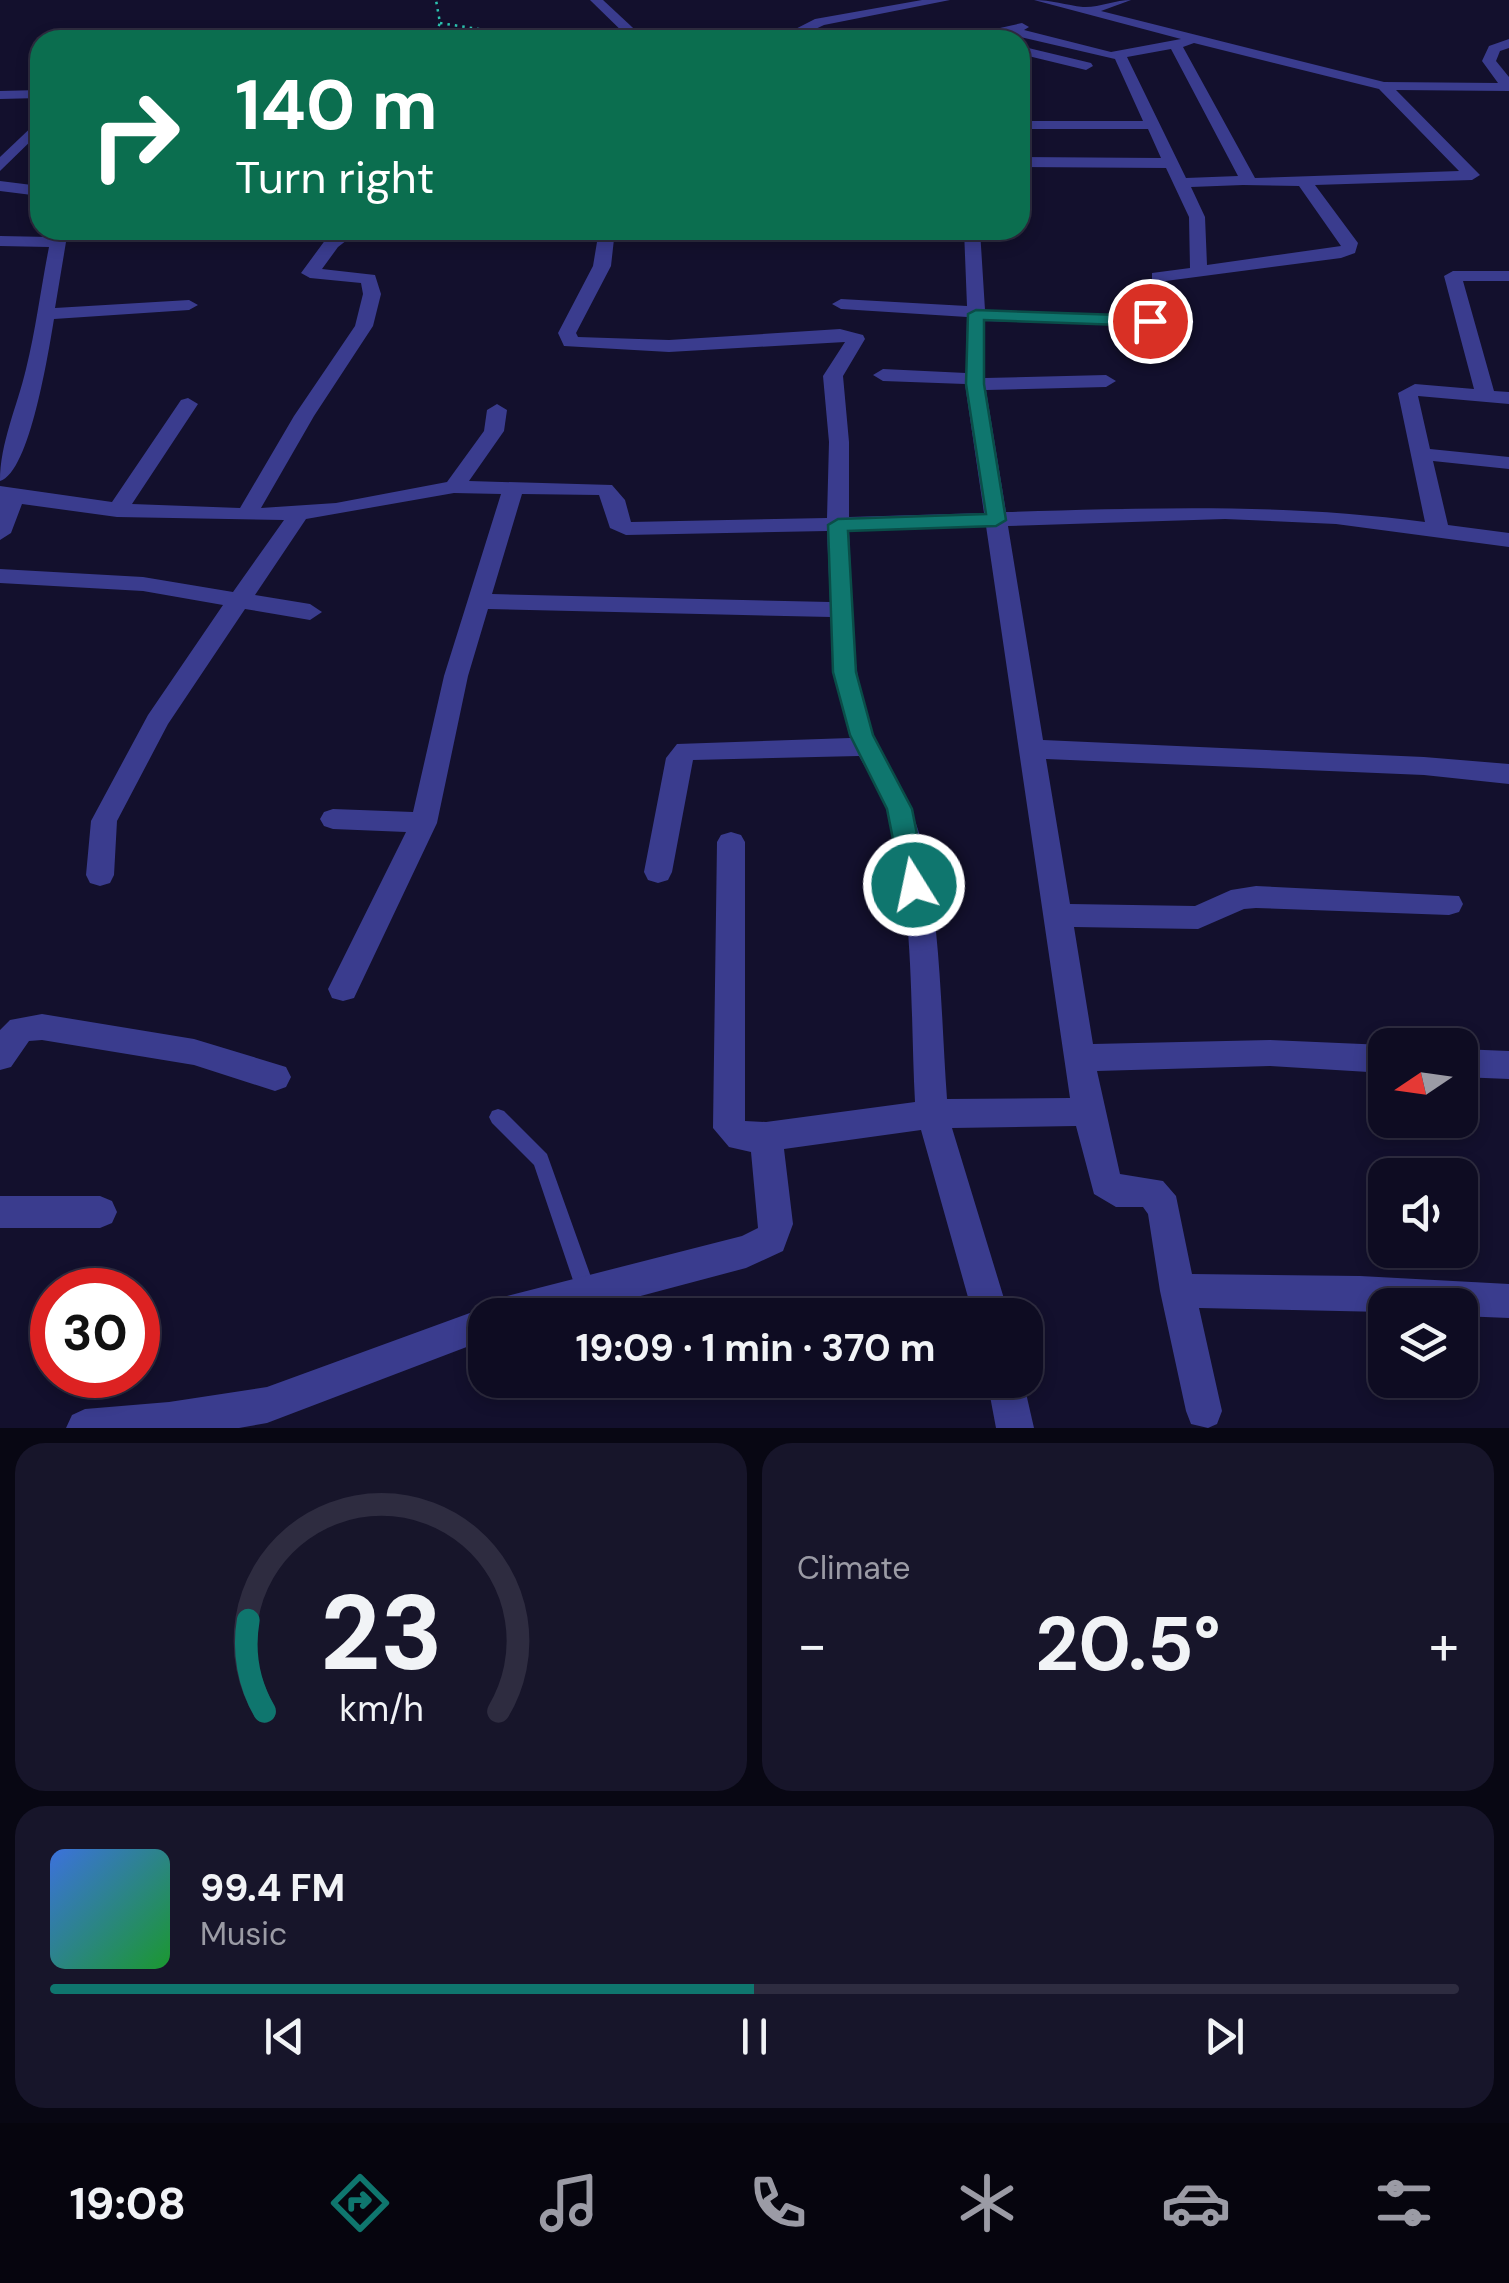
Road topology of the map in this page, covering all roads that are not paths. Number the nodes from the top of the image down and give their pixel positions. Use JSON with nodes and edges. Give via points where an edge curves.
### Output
{"nodes":[{"id":1,"x":596,"y":0,"type":"edge"},
{"id":2,"x":944,"y":0,"type":"edge"},
{"id":3,"x":1040,"y":0,"type":"edge"},
{"id":4,"x":1124,"y":0,"type":"edge"},
{"id":5,"x":921,"y":2,"type":"edge"},
{"id":6,"x":1106,"y":2,"type":"edge"},
{"id":7,"x":829,"y":7,"type":"dead end"},
{"id":8,"x":1084,"y":12,"type":"junction"},
{"id":9,"x":846,"y":18,"type":"junction"},
{"id":10,"x":1059,"y":20,"type":"dead end"},
{"id":11,"x":1042,"y":23,"type":"dead end"},
{"id":12,"x":628,"y":30,"type":"edge"},
{"id":13,"x":803,"y":30,"type":"edge"},
{"id":14,"x":1013,"y":30,"type":"edge"},
{"id":15,"x":1198,"y":40,"type":"junction"},
{"id":16,"x":1030,"y":41,"type":"edge"},
{"id":17,"x":1509,"y":43,"type":"edge"},
{"id":18,"x":1175,"y":44,"type":"junction"},
{"id":19,"x":1030,"y":52,"type":"edge"},
{"id":20,"x":1120,"y":56,"type":"junction"},
{"id":21,"x":1130,"y":75,"type":"junction"},
{"id":22,"x":1384,"y":86,"type":"junction"},
{"id":23,"x":1509,"y":87,"type":"edge"},
{"id":24,"x":30,"y":94,"type":"edge"},
{"id":25,"x":0,"y":95,"type":"edge"},
{"id":26,"x":1030,"y":125,"type":"edge"},
{"id":27,"x":1153,"y":125,"type":"junction"},
{"id":28,"x":30,"y":135,"type":"edge"},
{"id":29,"x":0,"y":140,"type":"edge"},
{"id":30,"x":26,"y":140,"type":"junction"},
{"id":31,"x":1030,"y":162,"type":"edge"},
{"id":32,"x":1171,"y":162,"type":"junction"},
{"id":33,"x":0,"y":166,"type":"edge"},
{"id":34,"x":1247,"y":180,"type":"junction"},
{"id":35,"x":1305,"y":183,"type":"junction"},
{"id":36,"x":1181,"y":184,"type":"junction"},
{"id":37,"x":0,"y":186,"type":"edge"},
{"id":38,"x":30,"y":190,"type":"edge"},
{"id":39,"x":30,"y":238,"type":"edge"},
{"id":40,"x":57,"y":240,"type":"edge"},
{"id":41,"x":337,"y":240,"type":"edge"},
{"id":42,"x":606,"y":240,"type":"edge"},
{"id":43,"x":972,"y":240,"type":"edge"},
{"id":44,"x":0,"y":241,"type":"edge"},
{"id":45,"x":1199,"y":273,"type":"junction"},
{"id":46,"x":1509,"y":276,"type":"edge"},
{"id":47,"x":1158,"y":277,"type":"dead end"},
{"id":48,"x":841,"y":304,"type":"dead end"},
{"id":49,"x":188,"y":305,"type":"dead end"},
{"id":50,"x":976,"y":313,"type":"junction"},
{"id":51,"x":46,"y":314,"type":"junction"},
{"id":52,"x":1185,"y":322,"type":"dead end"},
{"id":53,"x":883,"y":375,"type":"dead end"},
{"id":54,"x":976,"y":382,"type":"junction"},
{"id":55,"x":1106,"y":382,"type":"dead end"},
{"id":56,"x":1486,"y":396,"type":"junction"},
{"id":57,"x":1509,"y":398,"type":"edge"},
{"id":58,"x":188,"y":404,"type":"dead end"},
{"id":59,"x":496,"y":410,"type":"dead end"},
{"id":60,"x":1421,"y":454,"type":"junction"},
{"id":61,"x":1509,"y":463,"type":"edge"},
{"id":62,"x":0,"y":475,"type":"edge"},
{"id":63,"x":454,"y":487,"type":"junction"},
{"id":64,"x":513,"y":488,"type":"junction"},
{"id":65,"x":7,"y":494,"type":"edge"},
{"id":66,"x":118,"y":510,"type":"junction"},
{"id":67,"x":298,"y":513,"type":"junction"},
{"id":68,"x":248,"y":514,"type":"junction"},
{"id":69,"x":996,"y":520,"type":"junction"},
{"id":70,"x":838,"y":525,"type":"junction"},
{"id":71,"x":1438,"y":531,"type":"junction"},
{"id":72,"x":0,"y":533,"type":"edge"},
{"id":73,"x":1509,"y":540,"type":"edge"},
{"id":74,"x":0,"y":576,"type":"edge"},
{"id":75,"x":479,"y":601,"type":"junction"},
{"id":76,"x":239,"y":602,"type":"junction"},
{"id":77,"x":842,"y":610,"type":"junction"},
{"id":78,"x":310,"y":612,"type":"dead end"},
{"id":79,"x":867,"y":747,"type":"junction"},
{"id":80,"x":1032,"y":749,"type":"junction"},
{"id":81,"x":1509,"y":774,"type":"edge"},
{"id":82,"x":333,"y":818,"type":"dead end"},
{"id":83,"x":424,"y":823,"type":"junction"},
{"id":84,"x":731,"y":842,"type":"dead end"},
{"id":85,"x":658,"y":872,"type":"dead end"},
{"id":86,"x":100,"y":875,"type":"dead end"},
{"id":87,"x":1449,"y":904,"type":"dead end"},
{"id":88,"x":1058,"y":915,"type":"junction"},
{"id":89,"x":343,"y":989,"type":"dead end"},
{"id":90,"x":0,"y":1057,"type":"edge"},
{"id":91,"x":1080,"y":1057,"type":"junction"},
{"id":92,"x":1368,"y":1057,"type":"edge"},
{"id":93,"x":1478,"y":1063,"type":"edge"},
{"id":94,"x":1509,"y":1065,"type":"edge"},
{"id":95,"x":275,"y":1077,"type":"dead end"},
{"id":96,"x":1088,"y":1112,"type":"junction"},
{"id":97,"x":932,"y":1114,"type":"junction"},
{"id":98,"x":498,"y":1117,"type":"dead end"},
{"id":99,"x":766,"y":1136,"type":"junction"},
{"id":100,"x":0,"y":1212,"type":"edge"},
{"id":101,"x":100,"y":1212,"type":"dead end"},
{"id":102,"x":586,"y":1291,"type":"junction"},
{"id":103,"x":1176,"y":1291,"type":"junction"},
{"id":104,"x":562,"y":1298,"type":"edge"},
{"id":105,"x":986,"y":1298,"type":"edge"},
{"id":106,"x":1509,"y":1301,"type":"edge"},
{"id":107,"x":468,"y":1329,"type":"edge"},
{"id":108,"x":1009,"y":1398,"type":"edge"},
{"id":109,"x":1204,"y":1411,"type":"dead end"},
{"id":110,"x":264,"y":1417,"type":"edge"},
{"id":111,"x":85,"y":1428,"type":"edge"},
{"id":112,"x":1015,"y":1428,"type":"edge"}],
"edges":[{"from":1,"to":12,"type":"street"},
{"from":2,"to":5,"type":"street"},
{"from":3,"to":8,"type":"street"},
{"from":4,"to":6,"type":"street"},
{"from":5,"to":9,"type":"street"},
{"from":6,"to":8,"type":"street"},
{"from":7,"to":9,"type":"street"},
{"from":8,"to":10,"type":"street"},
{"from":8,"to":15,"type":"street"},
{"from":9,"to":13,"type":"street"},
{"from":11,"to":14,"type":"street"},
{"from":15,"to":18,"type":"street"},
{"from":15,"to":22,"type":"street"},
{"from":16,"to":20,"type":"street"},
{"from":17,"to":23,"type":"street","via":[[1494,49],[1490,61]]},
{"from":18,"to":20,"type":"street"},
{"from":18,"to":34,"type":"street"},
{"from":19,"to":21,"type":"street"},
{"from":20,"to":21,"type":"street"},
{"from":21,"to":27,"type":"street"},
{"from":22,"to":23,"type":"street"},
{"from":22,"to":35,"type":"street","via":[[1472,175]]},
{"from":24,"to":25,"type":"street"},
{"from":26,"to":27,"type":"street"},
{"from":27,"to":32,"type":"street"},
{"from":28,"to":30,"type":"street"},
{"from":29,"to":30,"type":"street"},
{"from":30,"to":33,"type":"street"},
{"from":31,"to":32,"type":"street"},
{"from":32,"to":36,"type":"street"},
{"from":34,"to":35,"type":"street"},
{"from":34,"to":36,"type":"street"},
{"from":35,"to":45,"type":"street","via":[[1349,249]]},
{"from":36,"to":45,"type":"street","via":[[1197,216]]},
{"from":37,"to":38,"type":"street"},
{"from":39,"to":44,"type":"street"},
{"from":40,"to":51,"type":"street"},
{"from":41,"to":68,"type":"street","via":[[310,273],[368,279],[368,316]]},
{"from":42,"to":70,"type":"street","via":[[602,266],[567,333],[571,342],[669,346],[856,339],[832,376]]},
{"from":43,"to":50,"type":"street"},
{"from":45,"to":47,"type":"street"},
{"from":46,"to":56,"type":"street","via":[[1453,276]]},
{"from":48,"to":50,"type":"street"},
{"from":49,"to":51,"type":"street"},
{"from":50,"to":52,"type":"street"},
{"from":50,"to":54,"type":"street"},
{"from":51,"to":62,"type":"street","via":[[22,424]]},
{"from":53,"to":54,"type":"street"},
{"from":54,"to":55,"type":"street"},
{"from":54,"to":69,"type":"street"},
{"from":56,"to":57,"type":"street"},
{"from":56,"to":60,"type":"street","via":[[1408,393]]},
{"from":58,"to":66,"type":"street"},
{"from":59,"to":63,"type":"street","via":[[494,431]]},
{"from":60,"to":61,"type":"street"},
{"from":60,"to":71,"type":"street"},
{"from":63,"to":64,"type":"street"},
{"from":63,"to":67,"type":"street"},
{"from":64,"to":70,"type":"street","via":[[606,489],[626,528]]},
{"from":64,"to":75,"type":"street"},
{"from":65,"to":66,"type":"street"},
{"from":65,"to":72,"type":"street"},
{"from":66,"to":68,"type":"street"},
{"from":67,"to":68,"type":"street"},
{"from":67,"to":76,"type":"street"},
{"from":69,"to":70,"type":"street"},
{"from":69,"to":71,"type":"street","via":[[1224,512],[1336,516]]},
{"from":69,"to":80,"type":"street"},
{"from":70,"to":77,"type":"street"},
{"from":71,"to":73,"type":"street"},
{"from":74,"to":76,"type":"street","via":[[144,584]]},
{"from":75,"to":77,"type":"street"},
{"from":75,"to":83,"type":"street"},
{"from":76,"to":78,"type":"street"},
{"from":76,"to":86,"type":"street","via":[[157,721],[104,820]]},
{"from":77,"to":79,"type":"street","via":[[844,672]]},
{"from":79,"to":85,"type":"street","via":[[686,751],[679,758]]},
{"from":79,"to":97,"type":"street","via":[[900,809],[910,852]]},
{"from":80,"to":81,"type":"street"},
{"from":80,"to":88,"type":"street"},
{"from":82,"to":83,"type":"street"},
{"from":83,"to":89,"type":"street"},
{"from":84,"to":99,"type":"street","via":[[729,1128],[740,1137]]},
{"from":87,"to":88,"type":"street","via":[[1256,896],[1198,918]]},
{"from":88,"to":91,"type":"street"},
{"from":90,"to":95,"type":"street","via":[[21,1030],[42,1028],[194,1052]]},
{"from":91,"to":92,"type":"street","via":[[1270,1052]]},
{"from":91,"to":96,"type":"street"},
{"from":93,"to":94,"type":"street"},
{"from":96,"to":97,"type":"street"},
{"from":96,"to":103,"type":"street","via":[[1106,1183],[1116,1191],[1151,1192],[1162,1202]]},
{"from":97,"to":99,"type":"street"},
{"from":97,"to":105,"type":"street"},
{"from":98,"to":102,"type":"lane","via":[[541,1160]]},
{"from":99,"to":102,"type":"street","via":[[776,1224],[771,1239]]},
{"from":100,"to":101,"type":"street"},
{"from":102,"to":104,"type":"street"},
{"from":103,"to":106,"type":"street"},
{"from":103,"to":109,"type":"street"},
{"from":107,"to":110,"type":"street"},
{"from":108,"to":112,"type":"street"},
{"from":110,"to":111,"type":"street"}]}
